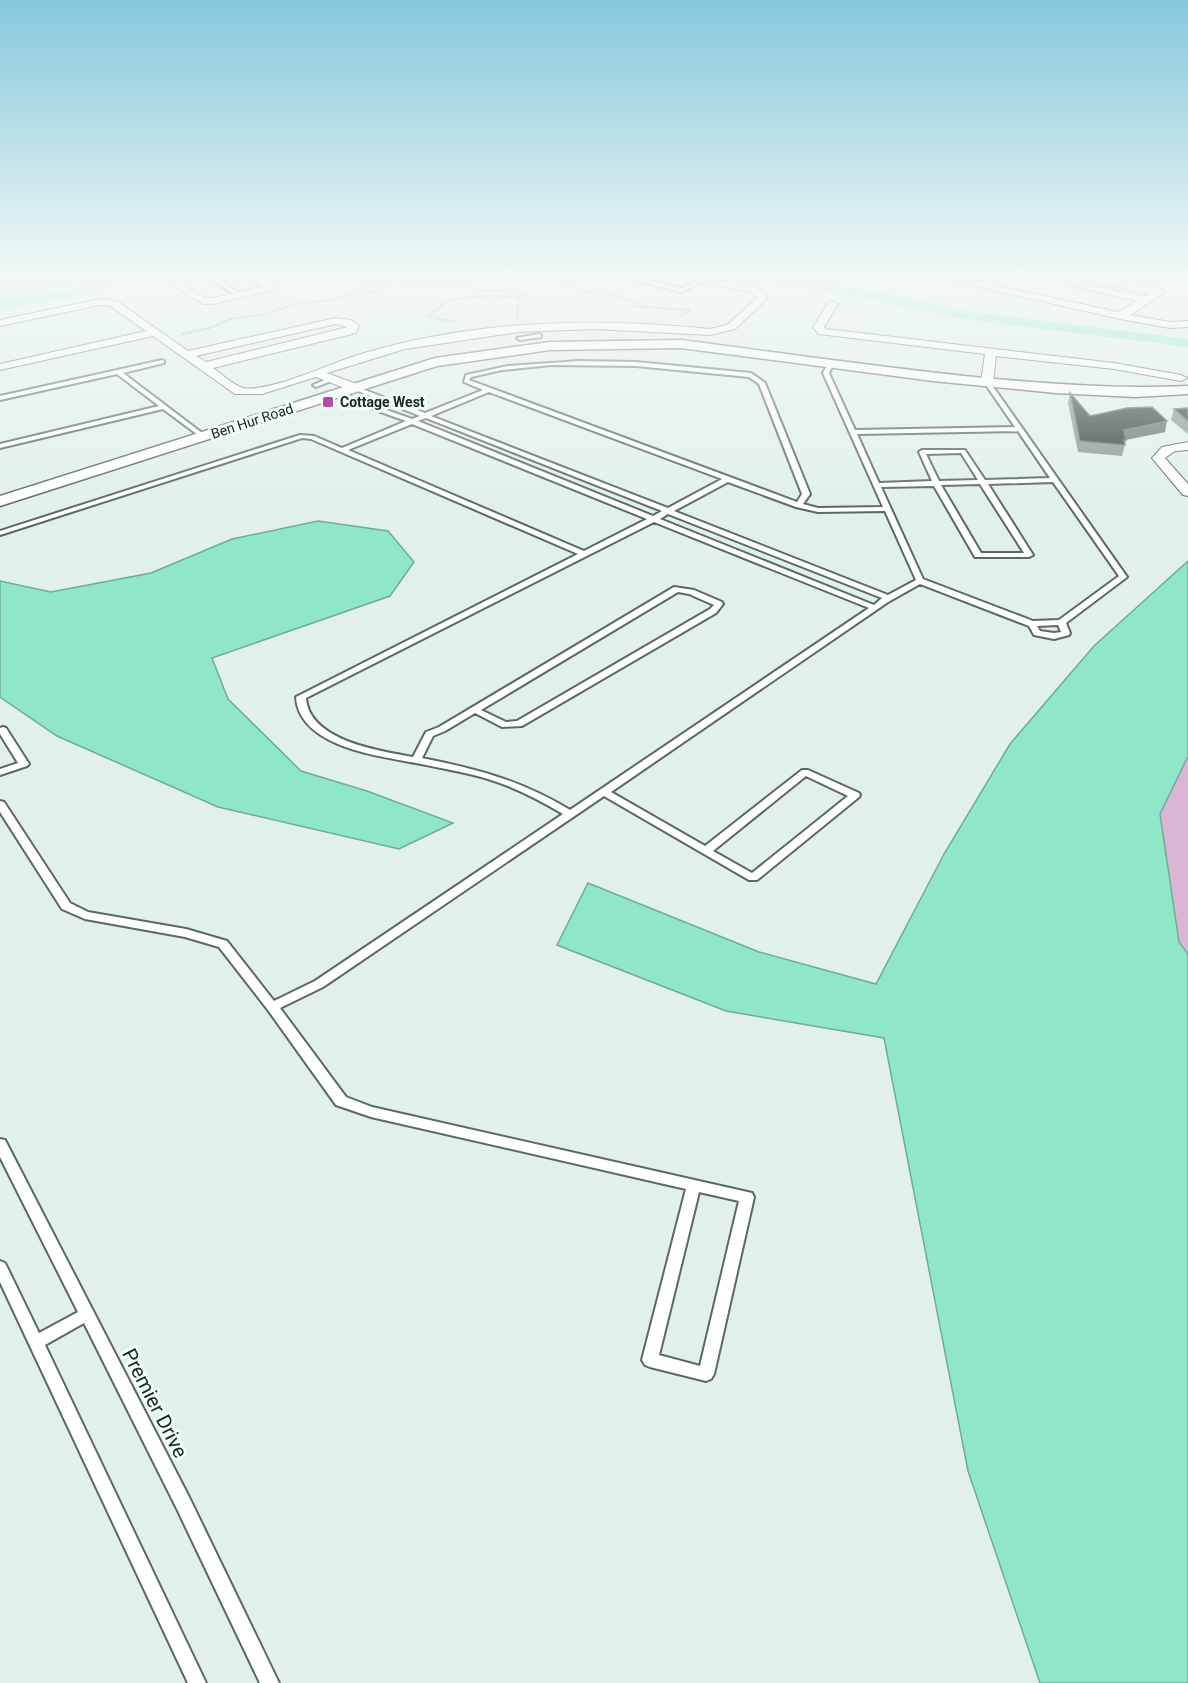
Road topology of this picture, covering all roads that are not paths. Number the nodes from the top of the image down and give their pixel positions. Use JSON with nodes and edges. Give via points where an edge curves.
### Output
{"nodes":[{"id":1,"x":67,"y":353,"type":"edge"},
{"id":2,"x":195,"y":353,"type":"edge"},
{"id":3,"x":261,"y":353,"type":"edge"},
{"id":4,"x":376,"y":353,"type":"edge"},
{"id":5,"x":470,"y":353,"type":"edge"},
{"id":6,"x":748,"y":353,"type":"edge"},
{"id":7,"x":991,"y":353,"type":"edge"},
{"id":8,"x":1004,"y":353,"type":"edge"},
{"id":9,"x":188,"y":354,"type":"joint"},
{"id":10,"x":162,"y":362,"type":"dead end"},
{"id":11,"x":831,"y":363,"type":"junction"},
{"id":12,"x":205,"y":366,"type":"junction"},
{"id":13,"x":0,"y":367,"type":"edge"},
{"id":14,"x":118,"y":372,"type":"junction"},
{"id":15,"x":316,"y":379,"type":"junction"},
{"id":16,"x":987,"y":382,"type":"junction"},
{"id":17,"x":1184,"y":384,"type":"edge"},
{"id":18,"x":334,"y":386,"type":"junction"},
{"id":19,"x":355,"y":388,"type":"junction"},
{"id":20,"x":489,"y":390,"type":"junction"},
{"id":21,"x":0,"y":398,"type":"edge"},
{"id":22,"x":164,"y":407,"type":"junction"},
{"id":23,"x":426,"y":416,"type":"junction"},
{"id":24,"x":411,"y":421,"type":"junction"},
{"id":25,"x":1020,"y":429,"type":"junction"},
{"id":26,"x":852,"y":432,"type":"junction"},
{"id":27,"x":204,"y":436,"type":"junction"},
{"id":28,"x":0,"y":446,"type":"edge"},
{"id":29,"x":1188,"y":446,"type":"edge"},
{"id":30,"x":342,"y":450,"type":"junction"},
{"id":31,"x":728,"y":479,"type":"junction"},
{"id":32,"x":1055,"y":480,"type":"junction"},
{"id":33,"x":982,"y":482,"type":"junction"},
{"id":34,"x":936,"y":483,"type":"junction"},
{"id":35,"x":876,"y":485,"type":"junction"},
{"id":36,"x":1188,"y":492,"type":"edge"},
{"id":37,"x":0,"y":501,"type":"edge"},
{"id":38,"x":799,"y":505,"type":"junction"},
{"id":39,"x":887,"y":508,"type":"junction"},
{"id":40,"x":669,"y":511,"type":"junction"},
{"id":41,"x":653,"y":519,"type":"junction"},
{"id":42,"x":0,"y":533,"type":"edge"},
{"id":43,"x":584,"y":554,"type":"junction"},
{"id":44,"x":920,"y":581,"type":"junction"},
{"id":45,"x":887,"y":597,"type":"junction"},
{"id":46,"x":875,"y":608,"type":"junction"},
{"id":47,"x":475,"y":710,"type":"junction"},
{"id":48,"x":0,"y":731,"type":"edge"},
{"id":49,"x":416,"y":760,"type":"junction"},
{"id":50,"x":0,"y":772,"type":"edge"},
{"id":51,"x":604,"y":792,"type":"junction"},
{"id":52,"x":0,"y":804,"type":"edge"},
{"id":53,"x":570,"y":815,"type":"junction"},
{"id":54,"x":706,"y":851,"type":"junction"},
{"id":55,"x":272,"y":1007,"type":"junction"},
{"id":56,"x":0,"y":1143,"type":"edge"},
{"id":57,"x":694,"y":1185,"type":"junction"},
{"id":58,"x":0,"y":1267,"type":"edge"},
{"id":59,"x":87,"y":1314,"type":"junction"},
{"id":60,"x":36,"y":1342,"type":"junction"},
{"id":61,"x":197,"y":1683,"type":"edge"},
{"id":62,"x":270,"y":1683,"type":"edge"}],
"edges":[{"from":1,"to":13,"type":"street"},
{"from":2,"to":9,"type":"street"},
{"from":3,"to":12,"type":"street"},
{"from":4,"to":15,"type":"street"},
{"from":5,"to":19,"type":"street","name":"Ben Hur Road"},
{"from":6,"to":11,"type":"street","name":"Ben Hur Road"},
{"from":7,"to":16,"type":"street"},
{"from":8,"to":17,"type":"street","via":[[1114,366]]},
{"from":9,"to":12,"type":"street"},
{"from":10,"to":14,"type":"lane"},
{"from":11,"to":16,"type":"street","name":"Ben Hur Road"},
{"from":11,"to":26,"type":"lane","via":[[825,374]]},
{"from":12,"to":15,"type":"street","via":[[239,391],[261,391],[300,378]]},
{"from":14,"to":21,"type":"lane"},
{"from":14,"to":22,"type":"lane"},
{"from":15,"to":18,"type":"street"},
{"from":16,"to":17,"type":"street","name":"Ben Hur Road","via":[[1105,392]]},
{"from":16,"to":25,"type":"lane"},
{"from":18,"to":19,"type":"street","name":"Ben Hur Road"},
{"from":18,"to":24,"type":"lane"},
{"from":18,"to":27,"type":"street","name":"Ben Hur Road"},
{"from":19,"to":23,"type":"lane"},
{"from":20,"to":23,"type":"lane"},
{"from":20,"to":31,"type":"lane"},
{"from":20,"to":38,"type":"lane","via":[[466,381],[468,376],[548,363],[605,362],[751,375],[762,383],[806,494]]},
{"from":22,"to":27,"type":"lane"},
{"from":22,"to":28,"type":"lane"},
{"from":23,"to":24,"type":"lane"},
{"from":23,"to":40,"type":"lane"},
{"from":24,"to":30,"type":"lane"},
{"from":24,"to":41,"type":"lane"},
{"from":25,"to":26,"type":"lane"},
{"from":25,"to":32,"type":"lane"},
{"from":26,"to":35,"type":"lane"},
{"from":27,"to":37,"type":"street","name":"Ben Hur Road"},
{"from":29,"to":36,"type":"street","via":[[1161,451],[1158,458]]},
{"from":30,"to":42,"type":"lane","via":[[302,436]]},
{"from":30,"to":43,"type":"lane"},
{"from":31,"to":38,"type":"lane"},
{"from":31,"to":40,"type":"lane"},
{"from":32,"to":33,"type":"lane"},
{"from":32,"to":44,"type":"lane","via":[[1123,577],[1061,622],[1066,633],[1037,633],[1032,624]]},
{"from":33,"to":34,"type":"lane"},
{"from":33,"to":34,"type":"lane","via":[[963,451],[922,452]]},
{"from":33,"to":34,"type":"lane","via":[[1029,555],[978,555]]},
{"from":34,"to":35,"type":"lane"},
{"from":35,"to":39,"type":"lane"},
{"from":38,"to":39,"type":"lane","via":[[818,510]]},
{"from":39,"to":44,"type":"lane"},
{"from":40,"to":41,"type":"lane"},
{"from":40,"to":45,"type":"lane"},
{"from":41,"to":43,"type":"lane"},
{"from":41,"to":46,"type":"lane"},
{"from":43,"to":49,"type":"lane","via":[[301,697],[301,708],[308,718],[332,739],[368,753]]},
{"from":44,"to":45,"type":"lane"},
{"from":45,"to":46,"type":"lane"},
{"from":46,"to":51,"type":"lane"},
{"from":47,"to":47,"type":"lane","via":[[677,589],[719,604],[519,724],[505,724]]},
{"from":47,"to":49,"type":"lane","via":[[429,734]]},
{"from":48,"to":50,"type":"lane","via":[[3,730],[24,764]]},
{"from":49,"to":53,"type":"lane","via":[[493,778],[536,794]]},
{"from":51,"to":53,"type":"lane"},
{"from":51,"to":54,"type":"lane"},
{"from":52,"to":55,"type":"lane","via":[[66,906],[84,915],[186,933],[223,944]]},
{"from":53,"to":55,"type":"lane","via":[[319,984]]},
{"from":54,"to":54,"type":"lane","via":[[753,878],[855,795],[805,772]]},
{"from":55,"to":57,"type":"lane","via":[[341,1101],[371,1112]]},
{"from":56,"to":59,"type":"lane","name":"Premier Drive"},
{"from":57,"to":57,"type":"lane","via":[[747,1197],[706,1374],[650,1360]]},
{"from":58,"to":60,"type":"lane"},
{"from":59,"to":60,"type":"lane"},
{"from":59,"to":62,"type":"lane","name":"Premier Drive"},
{"from":60,"to":61,"type":"lane"}]}
